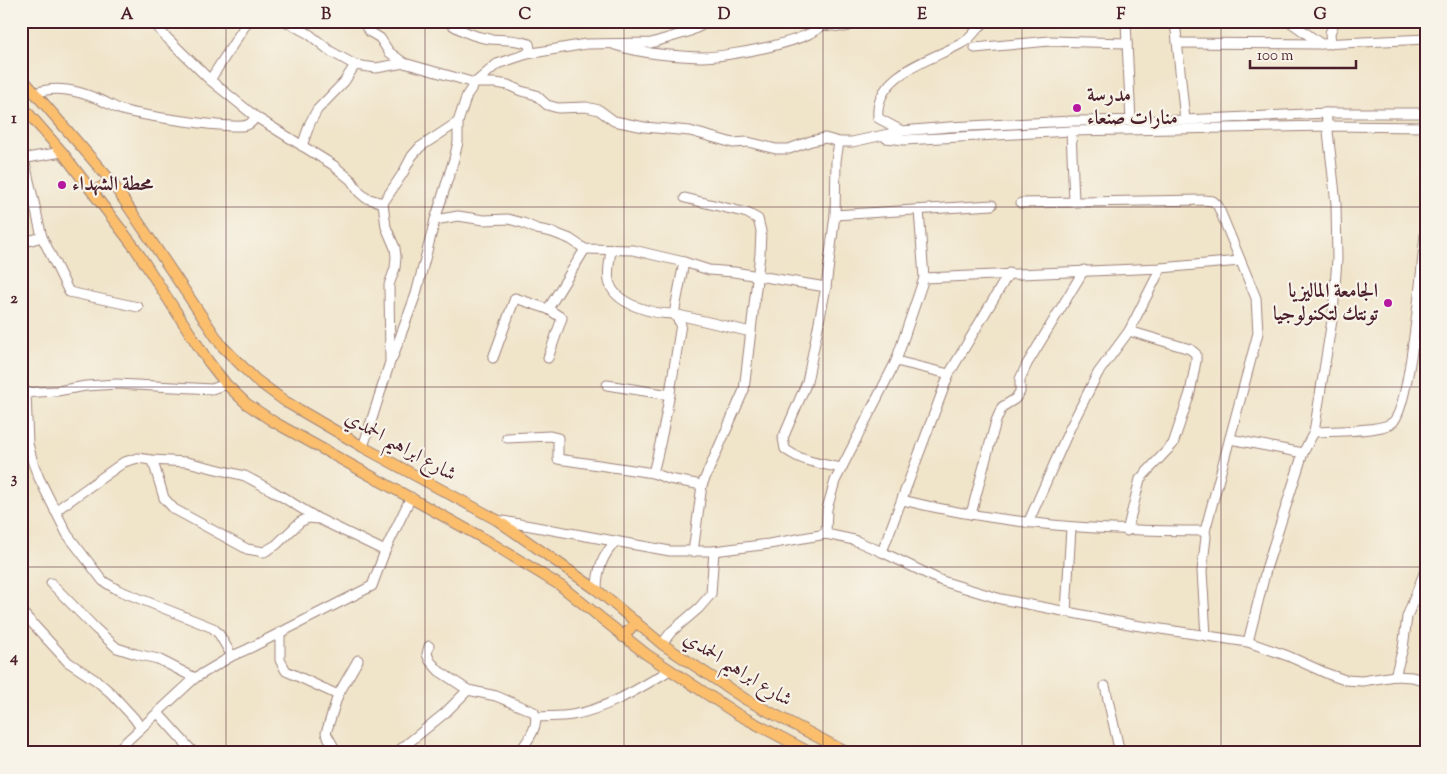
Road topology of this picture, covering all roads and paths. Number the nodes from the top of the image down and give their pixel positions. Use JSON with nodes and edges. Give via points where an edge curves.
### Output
{"nodes":[{"id":1,"x":153,"y":21,"type":"edge"},
{"id":2,"x":248,"y":21,"type":"edge"},
{"id":3,"x":285,"y":21,"type":"edge"},
{"id":4,"x":363,"y":21,"type":"edge"},
{"id":5,"x":446,"y":21,"type":"edge"},
{"id":6,"x":711,"y":21,"type":"edge"},
{"id":7,"x":851,"y":21,"type":"edge"},
{"id":8,"x":987,"y":21,"type":"edge"},
{"id":9,"x":1126,"y":21,"type":"edge"},
{"id":10,"x":1175,"y":21,"type":"edge"},
{"id":11,"x":1289,"y":21,"type":"edge"},
{"id":12,"x":1335,"y":21,"type":"edge"},
{"id":13,"x":824,"y":23,"type":"edge"},
{"id":14,"x":1426,"y":39,"type":"edge"},
{"id":15,"x":1128,"y":43,"type":"junction"},
{"id":16,"x":1177,"y":43,"type":"junction"},
{"id":17,"x":1320,"y":44,"type":"junction"},
{"id":18,"x":1331,"y":44,"type":"junction"},
{"id":19,"x":612,"y":45,"type":"junction"},
{"id":20,"x":974,"y":48,"type":"dead end"},
{"id":21,"x":527,"y":54,"type":"junction"},
{"id":22,"x":404,"y":63,"type":"junction"},
{"id":23,"x":356,"y":65,"type":"junction"},
{"id":24,"x":21,"y":77,"type":"edge"},
{"id":25,"x":210,"y":80,"type":"junction"},
{"id":26,"x":475,"y":83,"type":"junction"},
{"id":27,"x":36,"y":93,"type":"junction"},
{"id":28,"x":21,"y":105,"type":"edge"},
{"id":29,"x":1426,"y":112,"type":"edge"},
{"id":30,"x":1326,"y":113,"type":"junction"},
{"id":31,"x":1401,"y":113,"type":"junction"},
{"id":32,"x":256,"y":118,"type":"junction"},
{"id":33,"x":1131,"y":120,"type":"junction"},
{"id":34,"x":1185,"y":120,"type":"junction"},
{"id":35,"x":458,"y":122,"type":"junction"},
{"id":36,"x":1327,"y":126,"type":"junction"},
{"id":37,"x":1401,"y":127,"type":"junction"},
{"id":38,"x":1426,"y":127,"type":"edge"},
{"id":39,"x":1071,"y":131,"type":"junction"},
{"id":40,"x":904,"y":136,"type":"junction"},
{"id":41,"x":839,"y":142,"type":"junction"},
{"id":42,"x":302,"y":146,"type":"junction"},
{"id":43,"x":62,"y":152,"type":"junction"},
{"id":44,"x":22,"y":159,"type":"edge"},
{"id":45,"x":111,"y":181,"type":"junction"},
{"id":46,"x":93,"y":192,"type":"junction"},
{"id":47,"x":685,"y":198,"type":"dead end"},
{"id":48,"x":1074,"y":201,"type":"junction"},
{"id":49,"x":383,"y":203,"type":"junction"},
{"id":50,"x":1021,"y":203,"type":"dead end"},
{"id":51,"x":992,"y":205,"type":"dead end"},
{"id":52,"x":919,"y":210,"type":"junction"},
{"id":53,"x":835,"y":215,"type":"junction"},
{"id":54,"x":435,"y":220,"type":"junction"},
{"id":55,"x":1426,"y":223,"type":"edge"},
{"id":56,"x":42,"y":237,"type":"junction"},
{"id":57,"x":1425,"y":241,"type":"edge"},
{"id":58,"x":21,"y":243,"type":"edge"},
{"id":59,"x":585,"y":249,"type":"junction"},
{"id":60,"x":611,"y":250,"type":"junction"},
{"id":61,"x":1240,"y":261,"type":"junction"},
{"id":62,"x":684,"y":262,"type":"junction"},
{"id":63,"x":1161,"y":268,"type":"junction"},
{"id":64,"x":1084,"y":270,"type":"junction"},
{"id":65,"x":1009,"y":273,"type":"junction"},
{"id":66,"x":757,"y":276,"type":"junction"},
{"id":67,"x":924,"y":278,"type":"junction"},
{"id":68,"x":826,"y":287,"type":"junction"},
{"id":69,"x":138,"y":307,"type":"dead end"},
{"id":70,"x":548,"y":310,"type":"junction"},
{"id":71,"x":674,"y":314,"type":"junction"},
{"id":72,"x":1129,"y":331,"type":"junction"},
{"id":73,"x":751,"y":332,"type":"junction"},
{"id":74,"x":1413,"y":344,"type":"junction"},
{"id":75,"x":1426,"y":344,"type":"edge"},
{"id":76,"x":493,"y":358,"type":"dead end"},
{"id":77,"x":548,"y":358,"type":"dead end"},
{"id":78,"x":896,"y":361,"type":"junction"},
{"id":79,"x":390,"y":362,"type":"junction"},
{"id":80,"x":949,"y":374,"type":"junction"},
{"id":81,"x":226,"y":384,"type":"junction"},
{"id":82,"x":607,"y":385,"type":"dead end"},
{"id":83,"x":24,"y":393,"type":"edge"},
{"id":84,"x":670,"y":395,"type":"junction"},
{"id":85,"x":1314,"y":432,"type":"junction"},
{"id":86,"x":507,"y":438,"type":"dead end"},
{"id":87,"x":1230,"y":439,"type":"junction"},
{"id":88,"x":363,"y":447,"type":"junction"},
{"id":89,"x":1303,"y":453,"type":"junction"},
{"id":90,"x":151,"y":460,"type":"junction"},
{"id":91,"x":842,"y":468,"type":"junction"},
{"id":92,"x":653,"y":473,"type":"junction"},
{"id":93,"x":702,"y":485,"type":"junction"},
{"id":94,"x":411,"y":498,"type":"junction"},
{"id":95,"x":902,"y":500,"type":"junction"},
{"id":96,"x":55,"y":511,"type":"junction"},
{"id":97,"x":971,"y":514,"type":"junction"},
{"id":98,"x":319,"y":519,"type":"junction"},
{"id":99,"x":497,"y":520,"type":"junction"},
{"id":100,"x":1028,"y":523,"type":"junction"},
{"id":101,"x":1071,"y":528,"type":"junction"},
{"id":102,"x":1127,"y":531,"type":"junction"},
{"id":103,"x":1205,"y":531,"type":"junction"},
{"id":104,"x":826,"y":534,"type":"junction"},
{"id":105,"x":616,"y":541,"type":"junction"},
{"id":106,"x":385,"y":551,"type":"junction"},
{"id":107,"x":714,"y":551,"type":"junction"},
{"id":108,"x":693,"y":552,"type":"junction"},
{"id":109,"x":882,"y":552,"type":"junction"},
{"id":110,"x":1426,"y":568,"type":"edge"},
{"id":111,"x":50,"y":582,"type":"dead end"},
{"id":112,"x":597,"y":590,"type":"junction"},
{"id":113,"x":21,"y":611,"type":"edge"},
{"id":114,"x":1066,"y":612,"type":"junction"},
{"id":115,"x":636,"y":622,"type":"junction"},
{"id":116,"x":280,"y":633,"type":"junction"},
{"id":117,"x":1206,"y":636,"type":"junction"},
{"id":118,"x":624,"y":637,"type":"junction"},
{"id":119,"x":1248,"y":642,"type":"junction"},
{"id":120,"x":662,"y":644,"type":"junction"},
{"id":121,"x":429,"y":646,"type":"dead end"},
{"id":122,"x":232,"y":656,"type":"junction"},
{"id":123,"x":358,"y":660,"type":"dead end"},
{"id":124,"x":670,"y":670,"type":"junction"},
{"id":125,"x":1395,"y":676,"type":"junction"},
{"id":126,"x":195,"y":678,"type":"junction"},
{"id":127,"x":1426,"y":681,"type":"edge"},
{"id":128,"x":1106,"y":686,"type":"dead end"},
{"id":129,"x":468,"y":690,"type":"junction"},
{"id":130,"x":338,"y":695,"type":"junction"},
{"id":131,"x":158,"y":713,"type":"junction"},
{"id":132,"x":537,"y":717,"type":"junction"},
{"id":133,"x":141,"y":728,"type":"junction"},
{"id":134,"x":114,"y":753,"type":"edge"},
{"id":135,"x":194,"y":753,"type":"edge"},
{"id":136,"x":337,"y":753,"type":"edge"},
{"id":137,"x":396,"y":753,"type":"edge"},
{"id":138,"x":519,"y":753,"type":"edge"},
{"id":139,"x":812,"y":753,"type":"edge"},
{"id":140,"x":848,"y":753,"type":"edge"},
{"id":141,"x":1120,"y":753,"type":"edge"}],
"edges":[{"from":1,"to":25,"type":"street"},
{"from":2,"to":25,"type":"street"},
{"from":3,"to":23,"type":"street"},
{"from":4,"to":22,"type":"street","via":[[389,52]]},
{"from":5,"to":21,"type":"street","via":[[464,33],[529,44]]},
{"from":6,"to":19,"type":"street","via":[[688,32],[651,42]]},
{"from":7,"to":13,"type":"street","via":[[844,27]]},
{"from":8,"to":40,"type":"street","via":[[966,41],[896,76],[887,87],[877,108],[878,118]]},
{"from":9,"to":15,"type":"street"},
{"from":10,"to":16,"type":"street"},
{"from":11,"to":17,"type":"street"},
{"from":12,"to":18,"type":"street","via":[[1330,33]]},
{"from":13,"to":19,"type":"street","via":[[808,35],[786,43],[705,57],[641,52]]},
{"from":14,"to":18,"type":"street"},
{"from":15,"to":20,"type":"street","via":[[1049,40]]},
{"from":15,"to":33,"type":"street"},
{"from":16,"to":17,"type":"street"},
{"from":16,"to":34,"type":"street"},
{"from":17,"to":18,"type":"street"},
{"from":19,"to":21,"type":"street","via":[[586,44]]},
{"from":21,"to":26,"type":"street","via":[[497,64]]},
{"from":22,"to":23,"type":"street","via":[[376,68]]},
{"from":22,"to":26,"type":"street"},
{"from":23,"to":42,"type":"street","via":[[317,110]]},
{"from":24,"to":27,"type":"main road","name":"شارع ابراهيم الحمدي"},
{"from":25,"to":32,"type":"street"},
{"from":26,"to":35,"type":"street","via":[[467,95]]},
{"from":26,"to":41,"type":"street","via":[[508,85],[536,95],[547,105],[599,110],[614,121],[690,131],[776,149],[789,149],[825,138]]},
{"from":27,"to":32,"type":"street","via":[[47,88],[59,88],[99,99],[124,111],[212,124],[238,126],[249,124]]},
{"from":27,"to":45,"type":"main road","name":"شارع ابراهيم الحمدي"},
{"from":28,"to":43,"type":"main road","name":"شارع ابراهيم الحمدي"},
{"from":29,"to":31,"type":"street"},
{"from":30,"to":31,"type":"street"},
{"from":30,"to":34,"type":"street"},
{"from":30,"to":36,"type":"street"},
{"from":31,"to":37,"type":"street"},
{"from":32,"to":42,"type":"street"},
{"from":33,"to":34,"type":"street"},
{"from":33,"to":40,"type":"street","via":[[1054,122]]},
{"from":35,"to":49,"type":"street","via":[[420,147]]},
{"from":35,"to":54,"type":"street","via":[[458,142]]},
{"from":36,"to":37,"type":"street"},
{"from":36,"to":39,"type":"street"},
{"from":36,"to":85,"type":"street","via":[[1336,204],[1337,259],[1333,314]]},
{"from":37,"to":38,"type":"street"},
{"from":39,"to":40,"type":"street"},
{"from":39,"to":48,"type":"street"},
{"from":40,"to":41,"type":"street","via":[[875,136]]},
{"from":41,"to":53,"type":"street"},
{"from":42,"to":49,"type":"street","via":[[351,180],[366,198]]},
{"from":43,"to":44,"type":"street"},
{"from":43,"to":46,"type":"main road","name":"شارع ابراهيم الحمدي"},
{"from":44,"to":56,"type":"street"},
{"from":45,"to":46,"type":"main road"},
{"from":45,"to":88,"type":"main road","name":"شارع ابراهيم الحمدي","via":[[222,346],[255,379],[286,402]]},
{"from":46,"to":81,"type":"main road","name":"شارع ابراهيم الحمدي","via":[[135,248]]},
{"from":47,"to":66,"type":"street","via":[[747,213],[758,219],[761,232]]},
{"from":48,"to":50,"type":"street"},
{"from":48,"to":61,"type":"street","via":[[1213,201],[1218,206]]},
{"from":49,"to":79,"type":"street","via":[[386,227],[396,257],[390,285]]},
{"from":51,"to":52,"type":"street"},
{"from":52,"to":53,"type":"street"},
{"from":52,"to":67,"type":"street"},
{"from":53,"to":68,"type":"street"},
{"from":54,"to":59,"type":"street","via":[[458,216],[508,220],[552,232]]},
{"from":54,"to":79,"type":"street","via":[[416,294]]},
{"from":55,"to":57,"type":"street"},
{"from":56,"to":58,"type":"street"},
{"from":56,"to":69,"type":"street","via":[[69,292]]},
{"from":57,"to":74,"type":"street"},
{"from":59,"to":60,"type":"street"},
{"from":59,"to":70,"type":"street"},
{"from":60,"to":62,"type":"street","via":[[633,250]]},
{"from":60,"to":71,"type":"street","via":[[609,282],[616,293],[631,305],[661,314]]},
{"from":61,"to":63,"type":"street"},
{"from":61,"to":87,"type":"street","via":[[1256,298],[1258,333]]},
{"from":62,"to":66,"type":"street","via":[[709,270]]},
{"from":62,"to":71,"type":"street"},
{"from":63,"to":64,"type":"street"},
{"from":63,"to":72,"type":"street"},
{"from":64,"to":65,"type":"street"},
{"from":64,"to":97,"type":"street","via":[[1027,364],[1020,379],[1020,392],[1002,407]]},
{"from":65,"to":67,"type":"street"},
{"from":65,"to":80,"type":"street"},
{"from":66,"to":68,"type":"street"},
{"from":66,"to":73,"type":"street"},
{"from":67,"to":78,"type":"street"},
{"from":68,"to":91,"type":"street","via":[[807,382],[783,438],[785,449],[793,455],[805,461]]},
{"from":70,"to":76,"type":"street","via":[[515,298]]},
{"from":70,"to":77,"type":"street","via":[[562,318]]},
{"from":71,"to":73,"type":"street"},
{"from":71,"to":84,"type":"street","via":[[681,324]]},
{"from":72,"to":100,"type":"street","via":[[1098,373]]},
{"from":72,"to":102,"type":"street","via":[[1190,349],[1196,354],[1196,361],[1173,444],[1140,478]]},
{"from":73,"to":93,"type":"street","via":[[744,390]]},
{"from":74,"to":75,"type":"street"},
{"from":74,"to":85,"type":"street","via":[[1401,408],[1392,423],[1380,428]]},
{"from":78,"to":80,"type":"street"},
{"from":78,"to":91,"type":"street"},
{"from":79,"to":88,"type":"street"},
{"from":80,"to":95,"type":"street"},
{"from":81,"to":83,"type":"street","via":[[212,389],[117,384]]},
{"from":81,"to":94,"type":"main road","name":"شارع ابراهيم الحمدي","via":[[247,404],[274,422]]},
{"from":82,"to":84,"type":"street"},
{"from":83,"to":96,"type":"street","via":[[28,444]]},
{"from":84,"to":92,"type":"street"},
{"from":85,"to":89,"type":"street"},
{"from":86,"to":92,"type":"street","via":[[550,436],[558,438],[558,459]]},
{"from":87,"to":89,"type":"street"},
{"from":87,"to":103,"type":"street"},
{"from":88,"to":99,"type":"main road","name":"شارع ابراهيم الحمدي"},
{"from":89,"to":119,"type":"street","via":[[1267,566]]},
{"from":90,"to":96,"type":"street","via":[[138,458],[124,462]]},
{"from":90,"to":98,"type":"street","via":[[187,462],[245,476]]},
{"from":90,"to":98,"type":"street","via":[[164,498],[174,509],[247,549],[264,552],[300,522],[308,518]]},
{"from":91,"to":104,"type":"street","via":[[827,509]]},
{"from":92,"to":93,"type":"street"},
{"from":93,"to":108,"type":"street"},
{"from":94,"to":106,"type":"street"},
{"from":94,"to":118,"type":"main road","name":"شارع ابراهيم الحمدي","via":[[561,586]]},
{"from":95,"to":97,"type":"street"},
{"from":95,"to":109,"type":"street"},
{"from":96,"to":122,"type":"street","via":[[67,534],[103,581],[213,628]]},
{"from":97,"to":100,"type":"street"},
{"from":98,"to":106,"type":"street"},
{"from":99,"to":105,"type":"street"},
{"from":99,"to":112,"type":"main road","name":"شارع ابراهيم الحمدي"},
{"from":100,"to":101,"type":"street"},
{"from":101,"to":102,"type":"street"},
{"from":101,"to":114,"type":"street"},
{"from":102,"to":103,"type":"street"},
{"from":103,"to":117,"type":"street","via":[[1202,571]]},
{"from":104,"to":107,"type":"street"},
{"from":104,"to":109,"type":"street","via":[[854,540]]},
{"from":105,"to":108,"type":"street","via":[[647,548]]},
{"from":105,"to":112,"type":"street","via":[[602,558]]},
{"from":106,"to":116,"type":"street","via":[[372,586]]},
{"from":107,"to":108,"type":"street"},
{"from":107,"to":120,"type":"street","via":[[711,594]]},
{"from":109,"to":114,"type":"street","via":[[942,581],[1001,599]]},
{"from":110,"to":125,"type":"street","via":[[1407,617]]},
{"from":111,"to":126,"type":"street","via":[[117,648],[158,659]]},
{"from":112,"to":115,"type":"main road","name":"شارع ابراهيم الحمدي"},
{"from":113,"to":133,"type":"street","via":[[68,662],[111,693]]},
{"from":114,"to":117,"type":"street"},
{"from":115,"to":118,"type":"main road"},
{"from":115,"to":120,"type":"main road","name":"شارع ابراهيم الحمدي"},
{"from":116,"to":122,"type":"street"},
{"from":116,"to":130,"type":"street","via":[[280,660],[286,671]]},
{"from":117,"to":119,"type":"street"},
{"from":118,"to":124,"type":"main road","name":"شارع ابراهيم الحمدي"},
{"from":119,"to":125,"type":"street","via":[[1345,680]]},
{"from":120,"to":140,"type":"main road","name":"شارع ابراهيم الحمدي","via":[[745,699]]},
{"from":121,"to":129,"type":"street","via":[[427,654],[434,668]]},
{"from":122,"to":126,"type":"street"},
{"from":123,"to":130,"type":"street"},
{"from":124,"to":132,"type":"street","via":[[609,703],[572,715]]},
{"from":124,"to":139,"type":"main road","name":"شارع ابراهيم الحمدي","via":[[737,714]]},
{"from":125,"to":127,"type":"street"},
{"from":126,"to":131,"type":"street"},
{"from":128,"to":141,"type":"street"},
{"from":129,"to":132,"type":"street","via":[[496,696],[531,710]]},
{"from":129,"to":137,"type":"street","via":[[445,714]]},
{"from":130,"to":136,"type":"street","via":[[326,733]]},
{"from":131,"to":133,"type":"street"},
{"from":131,"to":135,"type":"street"},
{"from":132,"to":138,"type":"street","via":[[535,727]]},
{"from":133,"to":134,"type":"street"}]}
